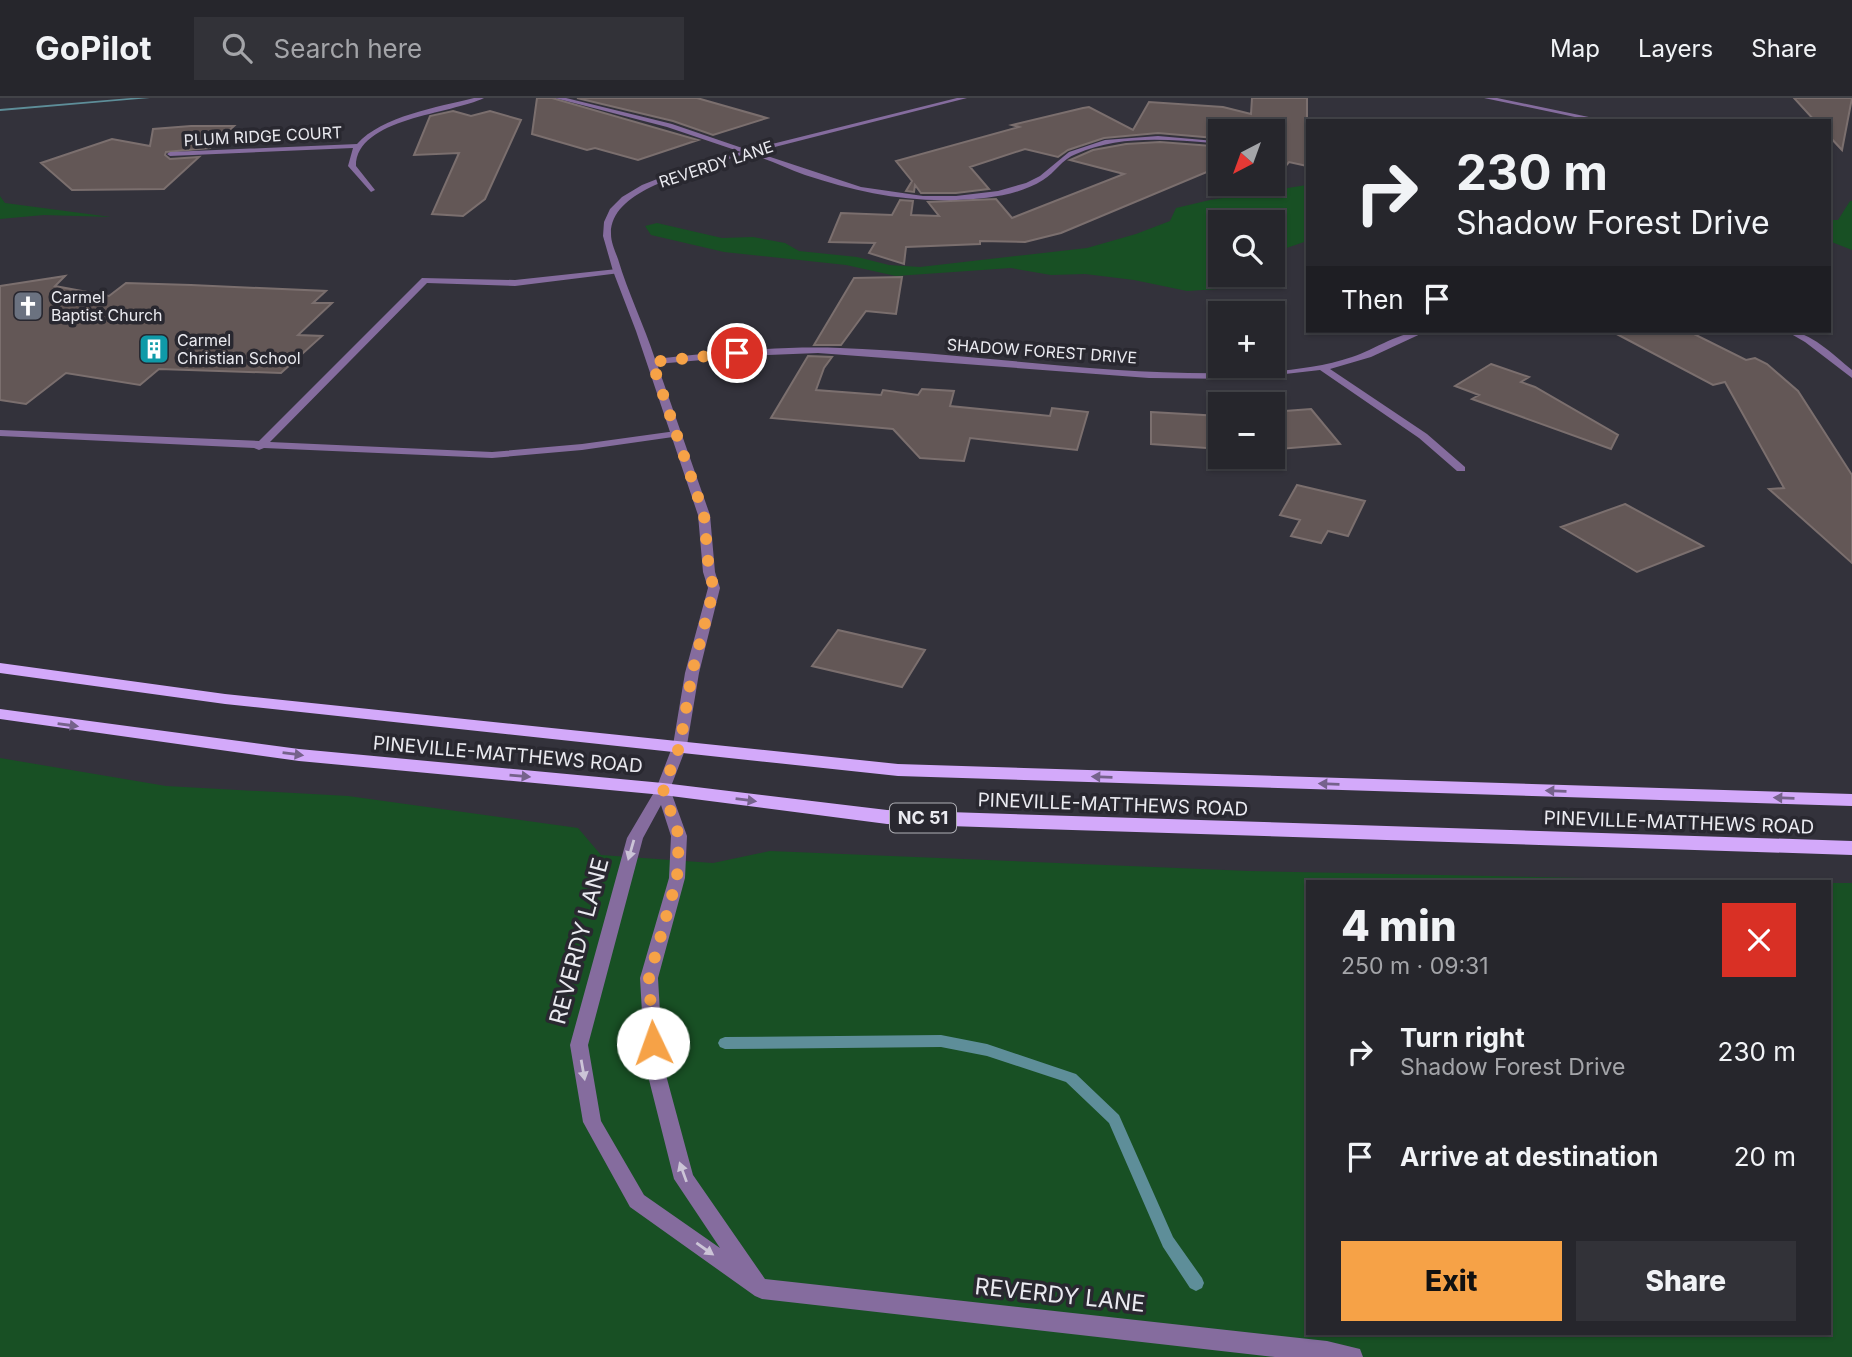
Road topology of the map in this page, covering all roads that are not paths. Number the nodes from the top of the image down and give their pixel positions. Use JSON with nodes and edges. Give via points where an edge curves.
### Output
{"nodes":[{"id":1,"x":481,"y":98,"type":"edge"},
{"id":2,"x":558,"y":98,"type":"edge"},
{"id":3,"x":964,"y":98,"type":"edge"},
{"id":4,"x":1487,"y":98,"type":"edge"},
{"id":5,"x":1595,"y":119,"type":"edge"},
{"id":6,"x":1208,"y":141,"type":"edge"},
{"id":7,"x":358,"y":146,"type":"junction"},
{"id":8,"x":747,"y":152,"type":"junction"},
{"id":9,"x":170,"y":154,"type":"dead end"},
{"id":10,"x":371,"y":190,"type":"dead end"},
{"id":11,"x":617,"y":271,"type":"junction"},
{"id":12,"x":1417,"y":333,"type":"edge"},
{"id":13,"x":1794,"y":333,"type":"edge"},
{"id":14,"x":652,"y":362,"type":"junction"},
{"id":15,"x":1321,"y":367,"type":"junction"},
{"id":16,"x":1852,"y":375,"type":"edge"},
{"id":17,"x":0,"y":433,"type":"edge"},
{"id":18,"x":677,"y":433,"type":"junction"},
{"id":19,"x":259,"y":447,"type":"junction"},
{"id":20,"x":1461,"y":470,"type":"dead end"},
{"id":21,"x":0,"y":668,"type":"edge"},
{"id":22,"x":0,"y":715,"type":"edge"},
{"id":23,"x":680,"y":745,"type":"junction"},
{"id":24,"x":663,"y":789,"type":"junction"},
{"id":25,"x":1852,"y":800,"type":"edge"},
{"id":26,"x":1852,"y":848,"type":"edge"},
{"id":27,"x":762,"y":1289,"type":"junction"},
{"id":28,"x":1352,"y":1357,"type":"edge"}],
"edges":[{"from":1,"to":7,"type":"street","via":[[408,119]]},
{"from":2,"to":8,"type":"street","via":[[670,126]]},
{"from":3,"to":8,"type":"street","name":"REVERDY LANE"},
{"from":4,"to":5,"type":"street"},
{"from":6,"to":8,"type":"street","via":[[1117,140],[1067,155],[1039,180],[1015,189],[939,199],[855,190]]},
{"from":7,"to":9,"type":"street","name":"PLUM RIDGE COURT"},
{"from":7,"to":10,"type":"street","via":[[352,166]]},
{"from":8,"to":11,"type":"street","name":"REVERDY LANE","via":[[675,175],[625,199],[608,222],[607,236]]},
{"from":11,"to":14,"type":"street","name":"REVERDY LANE"},
{"from":11,"to":19,"type":"street","via":[[515,283],[425,280]]},
{"from":12,"to":15,"type":"street","name":"SHADOW FOREST DRIVE","via":[[1370,354]]},
{"from":13,"to":16,"type":"street"},
{"from":14,"to":15,"type":"street","name":"SHADOW FOREST DRIVE","via":[[775,350],[1220,378]]},
{"from":14,"to":18,"type":"street","name":"REVERDY LANE"},
{"from":15,"to":20,"type":"street","via":[[1423,436]]},
{"from":17,"to":19,"type":"street"},
{"from":18,"to":19,"type":"street","via":[[492,455]]},
{"from":18,"to":23,"type":"street","name":"REVERDY LANE","via":[[704,515],[714,588],[692,673]]},
{"from":21,"to":23,"type":"main road","name":"PINEVILLE-MATTHEWS ROAD","via":[[238,700]]},
{"from":22,"to":24,"type":"main road","name":"PINEVILLE-MATTHEWS ROAD","number":"NC 51","one_way":true,"via":[[299,755]]},
{"from":23,"to":24,"type":"street","name":"REVERDY LANE"},
{"from":25,"to":23,"type":"main road","name":"PINEVILLE-MATTHEWS ROAD","one_way":true,"via":[[898,771]]},
{"from":24,"to":26,"type":"main road","name":"PINEVILLE-MATTHEWS ROAD","number":"NC 51","one_way":true,"via":[[887,817]]},
{"from":27,"to":24,"type":"street","one_way":true,"via":[[684,1179],[654,1064],[649,978],[677,878],[679,836]]},
{"from":24,"to":27,"type":"street","name":"REVERDY LANE","one_way":true,"via":[[635,838],[579,1045],[592,1122],[637,1202]]},
{"from":27,"to":28,"type":"street","name":"REVERDY LANE"}]}
